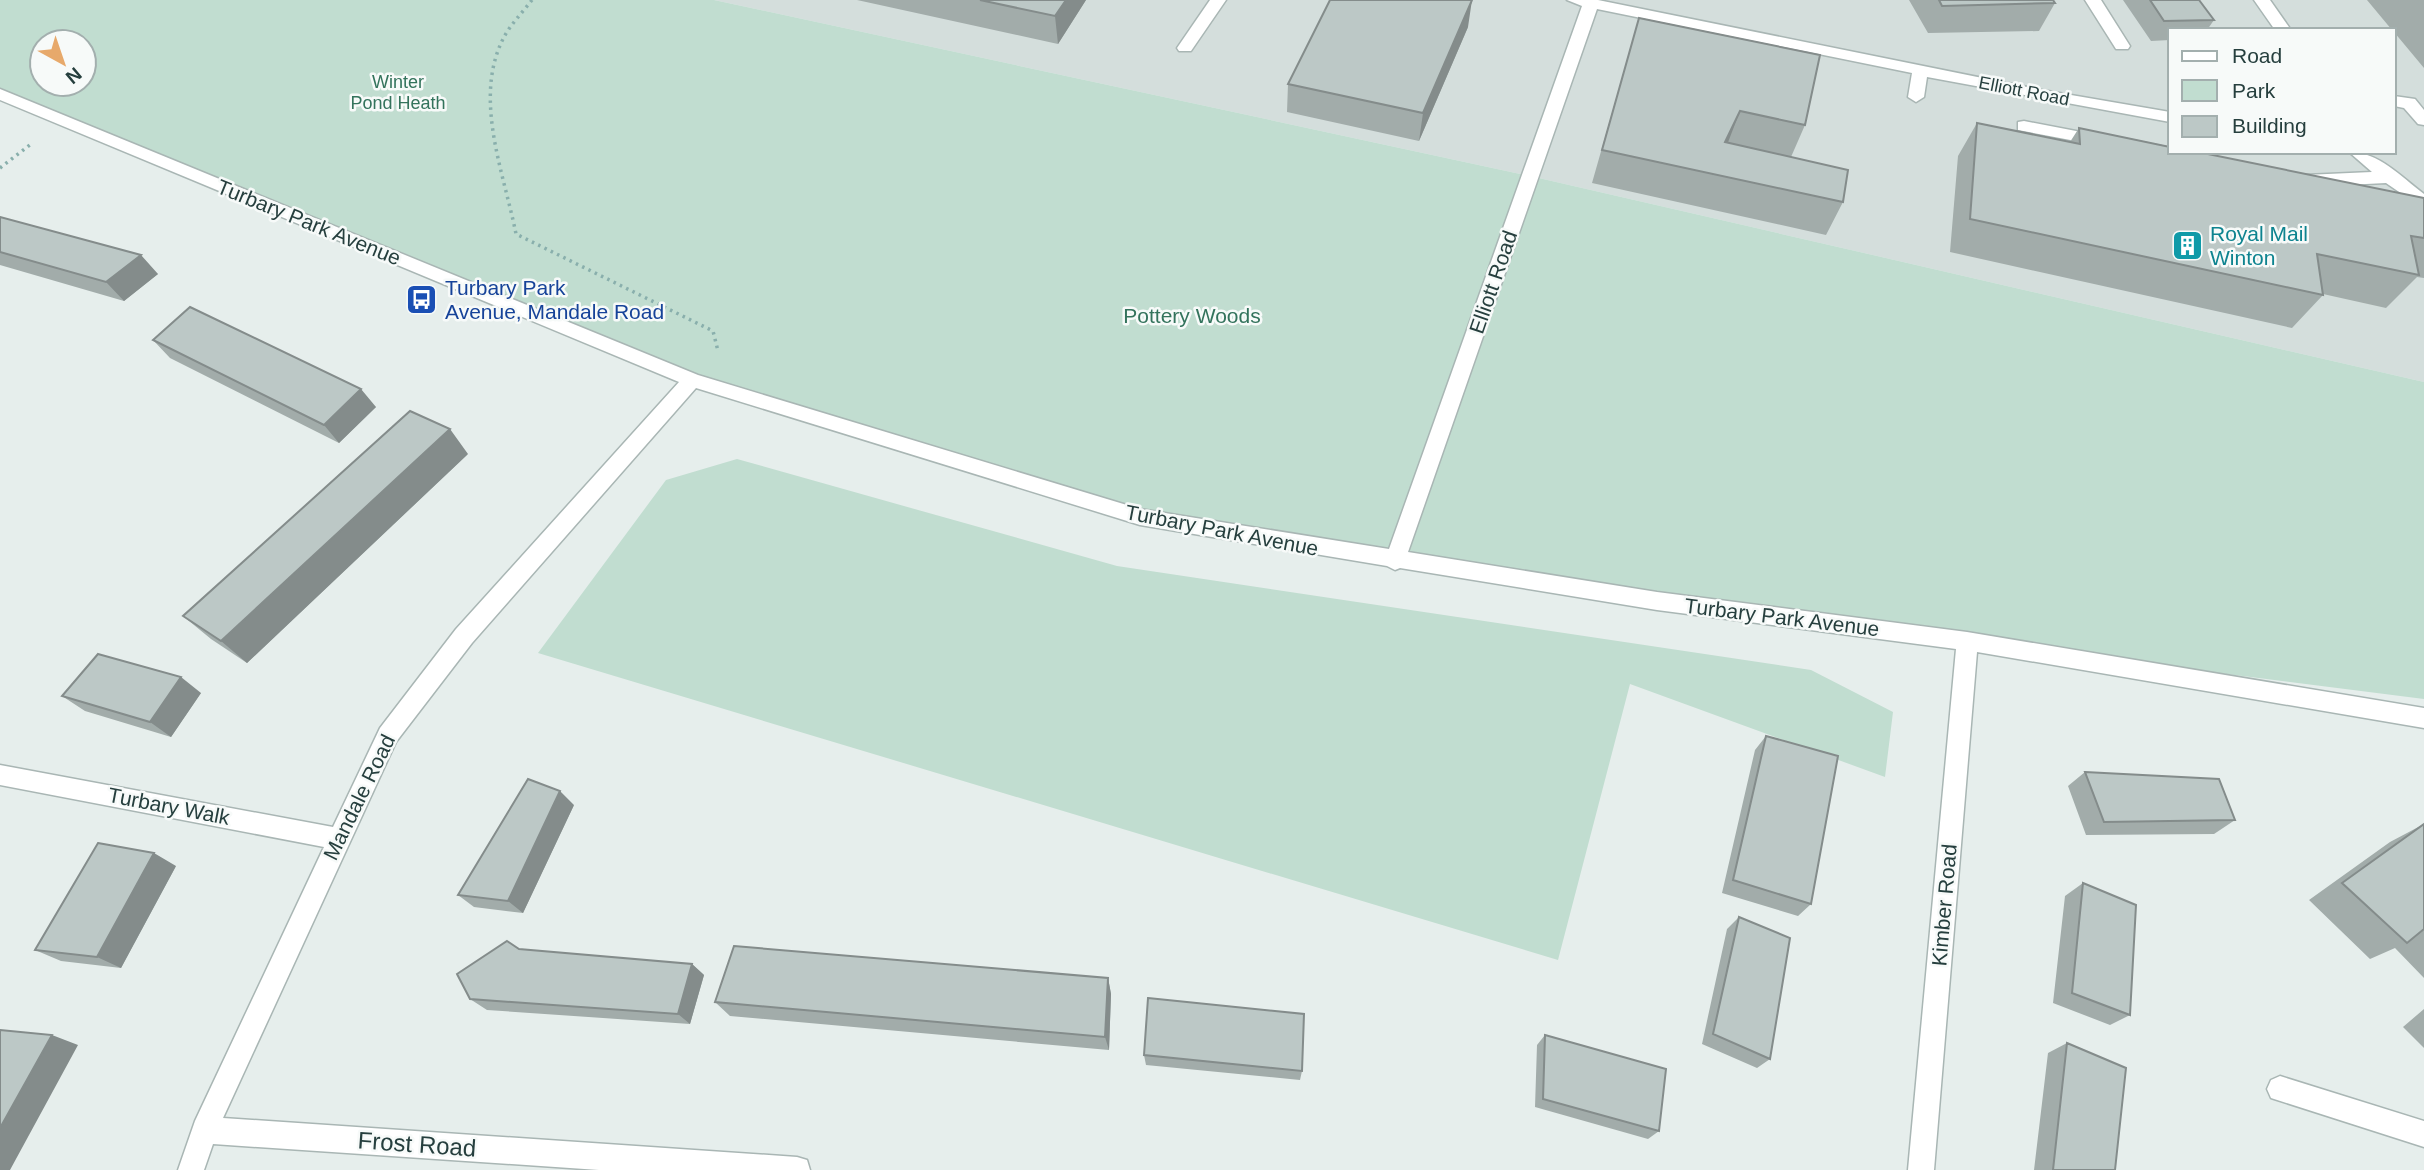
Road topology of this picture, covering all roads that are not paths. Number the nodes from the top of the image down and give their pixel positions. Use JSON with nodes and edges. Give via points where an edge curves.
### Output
{"nodes":[{"id":1,"x":1218,"y":0,"type":"edge"},
{"id":2,"x":1672,"y":0,"type":"edge"},
{"id":3,"x":2093,"y":0,"type":"edge"},
{"id":4,"x":2262,"y":0,"type":"edge"},
{"id":5,"x":1583,"y":2,"type":"edge"},
{"id":6,"x":1674,"y":20,"type":"junction"},
{"id":7,"x":2282,"y":28,"type":"edge"},
{"id":8,"x":2122,"y":46,"type":"dead end"},
{"id":9,"x":1185,"y":48,"type":"dead end"},
{"id":10,"x":1920,"y":70,"type":"junction"},
{"id":11,"x":0,"y":94,"type":"edge"},
{"id":12,"x":1916,"y":97,"type":"dead end"},
{"id":13,"x":2396,"y":102,"type":"edge"},
{"id":14,"x":2168,"y":117,"type":"edge"},
{"id":15,"x":2424,"y":120,"type":"edge"},
{"id":16,"x":2024,"y":126,"type":"dead end"},
{"id":17,"x":2116,"y":144,"type":"edge"},
{"id":18,"x":2360,"y":154,"type":"edge"},
{"id":19,"x":2390,"y":177,"type":"junction"},
{"id":20,"x":2287,"y":179,"type":"edge"},
{"id":21,"x":2424,"y":203,"type":"edge"},
{"id":22,"x":692,"y":380,"type":"junction"},
{"id":23,"x":1395,"y":561,"type":"junction"},
{"id":24,"x":1967,"y":641,"type":"junction"},
{"id":25,"x":2424,"y":718,"type":"edge"},
{"id":26,"x":0,"y":775,"type":"edge"},
{"id":27,"x":338,"y":839,"type":"junction"},
{"id":28,"x":2280,"y":1089,"type":"dead end"},
{"id":29,"x":204,"y":1129,"type":"junction"},
{"id":30,"x":2424,"y":1134,"type":"edge"},
{"id":31,"x":191,"y":1170,"type":"edge"},
{"id":32,"x":797,"y":1170,"type":"edge"},
{"id":33,"x":1921,"y":1170,"type":"edge"}],
"edges":[{"from":1,"to":9,"type":"street"},
{"from":2,"to":6,"type":"street"},
{"from":3,"to":8,"type":"street"},
{"from":4,"to":7,"type":"street"},
{"from":5,"to":6,"type":"street","name":"Elliott Road"},
{"from":5,"to":23,"type":"street","name":"Elliott Road"},
{"from":6,"to":10,"type":"street","name":"Elliott Road"},
{"from":10,"to":12,"type":"street"},
{"from":10,"to":14,"type":"street","name":"Elliott Road"},
{"from":11,"to":22,"type":"street","name":"Turbary Park Avenue"},
{"from":13,"to":15,"type":"street","via":[[2409,103]]},
{"from":16,"to":17,"type":"street"},
{"from":18,"to":19,"type":"street"},
{"from":19,"to":20,"type":"street"},
{"from":19,"to":21,"type":"street"},
{"from":22,"to":23,"type":"street","name":"Turbary Park Avenue","via":[[1140,517]]},
{"from":22,"to":27,"type":"street","name":"Mandale Road","via":[[464,636],[388,735]]},
{"from":23,"to":24,"type":"street","name":"Turbary Park Avenue"},
{"from":24,"to":25,"type":"street","name":"Turbary Park Avenue"},
{"from":24,"to":33,"type":"street","name":"Kimber Road"},
{"from":26,"to":27,"type":"street","name":"Turbary Walk"},
{"from":27,"to":29,"type":"street","name":"Mandale Road"},
{"from":28,"to":30,"type":"street"},
{"from":29,"to":31,"type":"street","name":"Mandale Road"},
{"from":29,"to":32,"type":"street","name":"Frost Road"}]}
